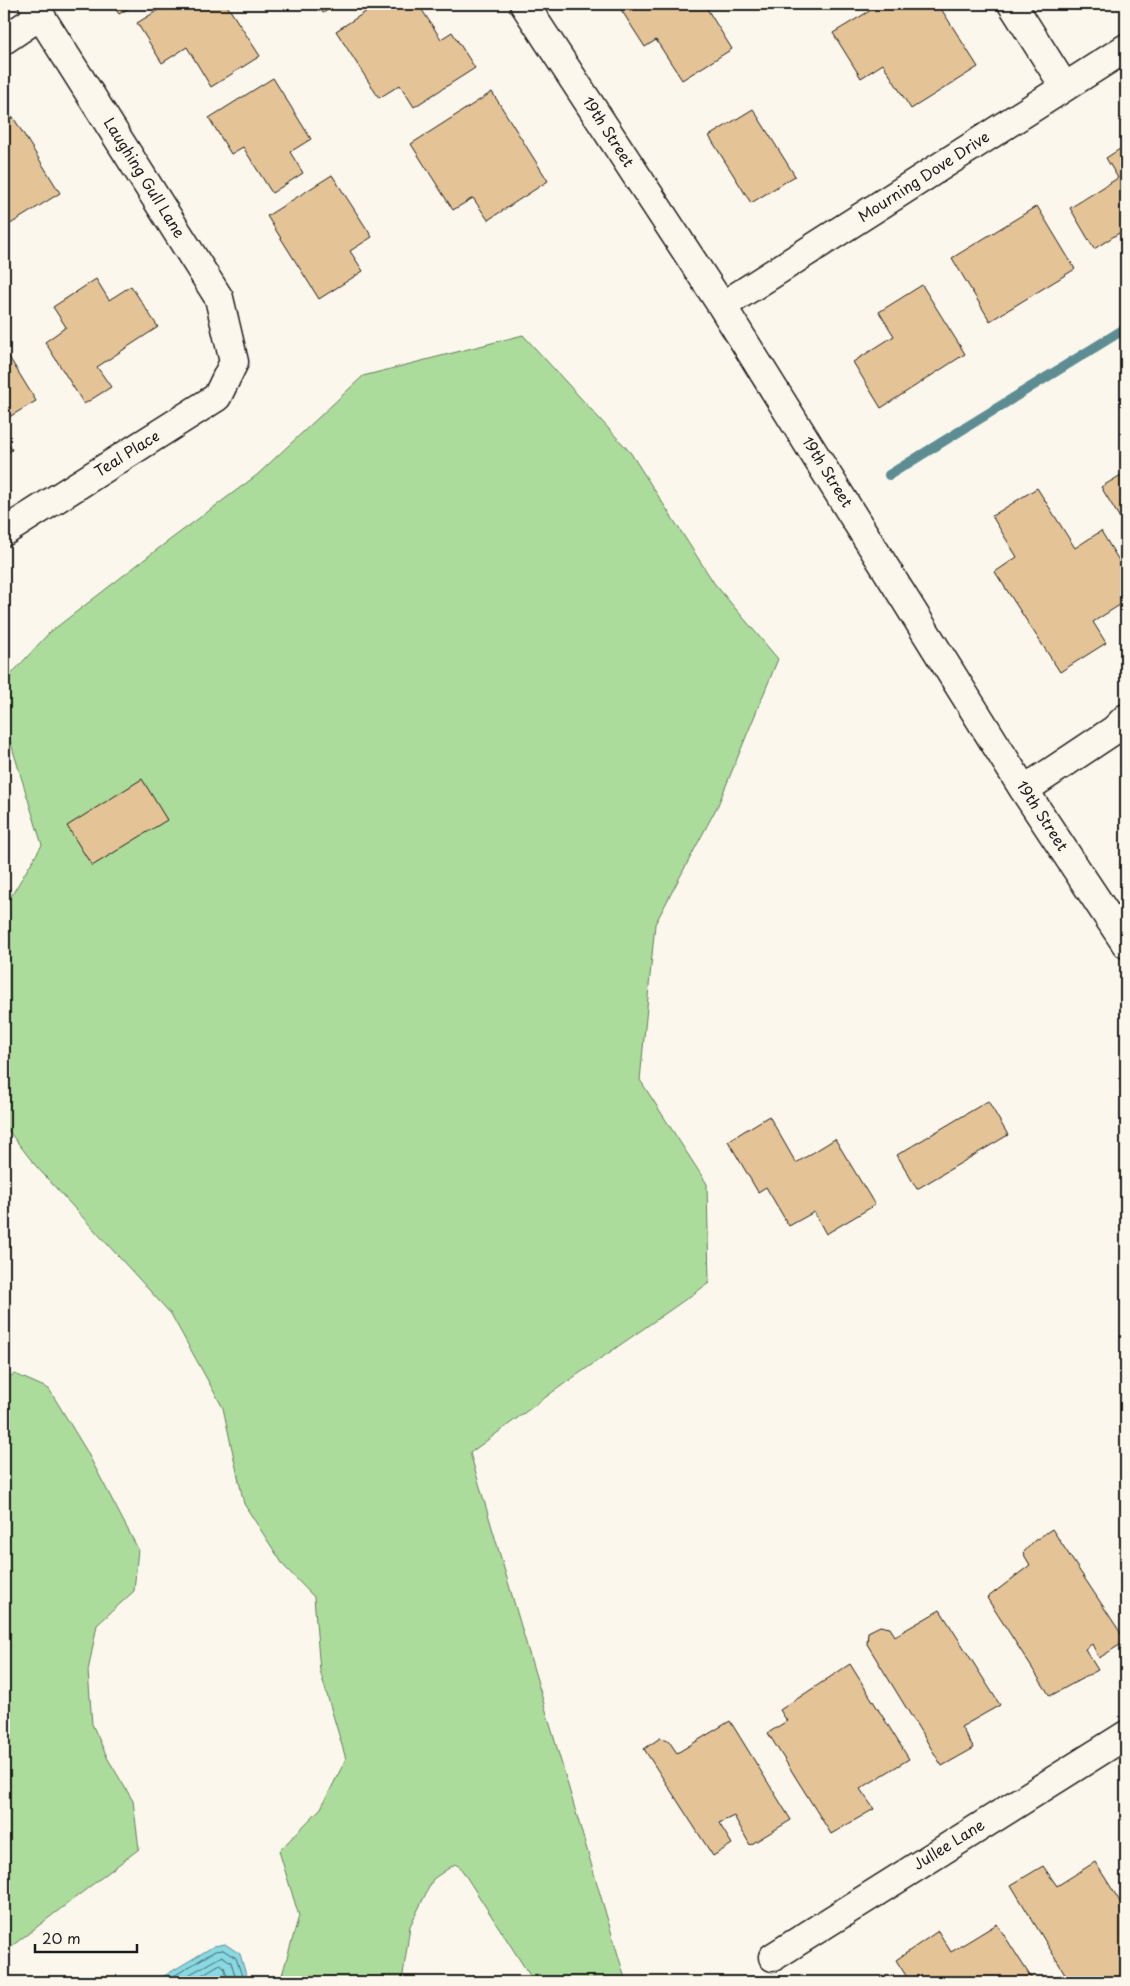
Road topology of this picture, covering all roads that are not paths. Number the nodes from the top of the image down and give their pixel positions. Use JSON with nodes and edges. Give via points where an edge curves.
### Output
{"nodes":[{"id":1,"x":524,"y":4,"type":"edge"},
{"id":2,"x":1012,"y":4,"type":"edge"},
{"id":3,"x":37,"y":10,"type":"edge"},
{"id":4,"x":4,"y":40,"type":"edge"},
{"id":5,"x":1126,"y":48,"type":"edge"},
{"id":6,"x":1064,"y":86,"type":"junction"},
{"id":7,"x":722,"y":306,"type":"junction"},
{"id":8,"x":234,"y":362,"type":"joint"},
{"id":9,"x":4,"y":532,"type":"edge"},
{"id":10,"x":1126,"y":718,"type":"edge"},
{"id":11,"x":1024,"y":790,"type":"junction"},
{"id":12,"x":1126,"y":944,"type":"edge"},
{"id":13,"x":1126,"y":1735,"type":"edge"},
{"id":14,"x":773,"y":1957,"type":"dead end"}],
"edges":[{"from":1,"to":7,"type":"street","name":"19th Street"},
{"from":2,"to":6,"type":"street"},
{"from":3,"to":4,"type":"street"},
{"from":3,"to":8,"type":"street","name":"Laughing Gull Lane","via":[[219,298]]},
{"from":5,"to":6,"type":"street","name":"Mourning Dove Drive"},
{"from":6,"to":7,"type":"street","name":"Mourning Dove Drive"},
{"from":7,"to":11,"type":"street","name":"19th Street"},
{"from":8,"to":9,"type":"street","name":"Teal Place","via":[[217,397]]},
{"from":10,"to":11,"type":"street","via":[[1114,730]]},
{"from":11,"to":12,"type":"street","name":"19th Street"},
{"from":13,"to":14,"type":"street","name":"Jullee Lane"}]}
